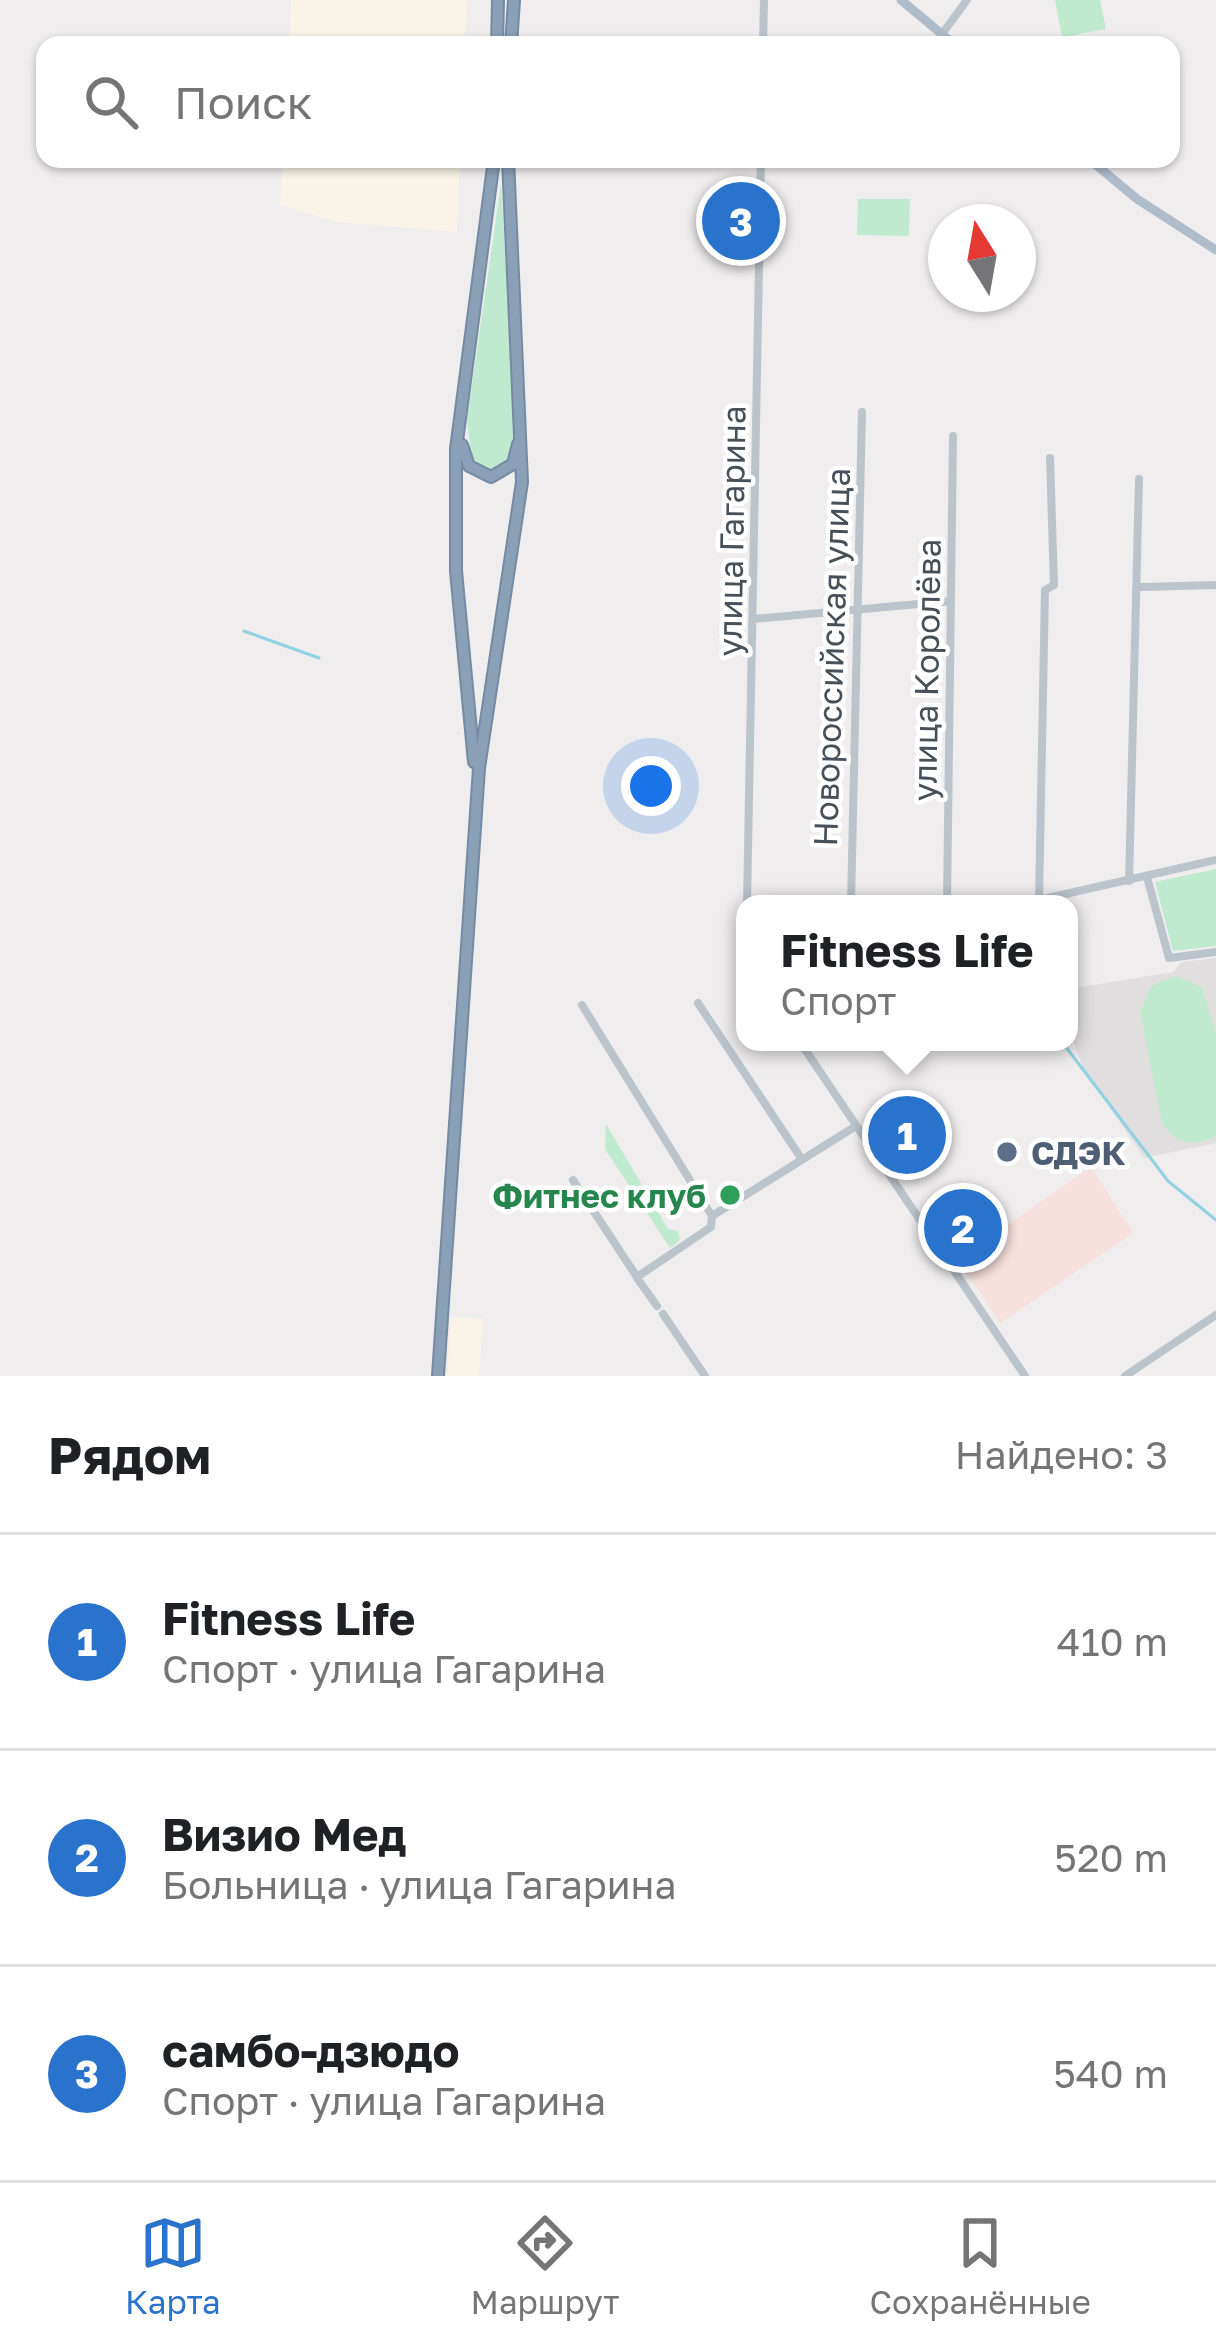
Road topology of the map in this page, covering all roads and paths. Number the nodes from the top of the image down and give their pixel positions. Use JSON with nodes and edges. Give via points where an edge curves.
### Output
{"nodes":[{"id":1,"x":498,"y":0,"type":"edge"},
{"id":2,"x":514,"y":0,"type":"edge"},
{"id":3,"x":764,"y":0,"type":"edge"},
{"id":4,"x":901,"y":0,"type":"edge"},
{"id":5,"x":967,"y":0,"type":"edge"},
{"id":6,"x":942,"y":34,"type":"junction"},
{"id":7,"x":497,"y":36,"type":"edge"},
{"id":8,"x":512,"y":36,"type":"edge"},
{"id":9,"x":763,"y":36,"type":"edge"},
{"id":10,"x":944,"y":36,"type":"edge"},
{"id":11,"x":493,"y":168,"type":"edge"},
{"id":12,"x":509,"y":168,"type":"edge"},
{"id":13,"x":760,"y":168,"type":"edge"},
{"id":14,"x":1100,"y":168,"type":"edge"},
{"id":15,"x":1216,"y":250,"type":"edge"},
{"id":16,"x":862,"y":412,"type":"dead end"},
{"id":17,"x":523,"y":423,"type":"junction"},
{"id":18,"x":458,"y":426,"type":"junction"},
{"id":19,"x":953,"y":436,"type":"dead end"},
{"id":20,"x":1050,"y":458,"type":"dead end"},
{"id":21,"x":1139,"y":479,"type":"dead end"},
{"id":22,"x":1216,"y":585,"type":"edge"},
{"id":23,"x":1139,"y":587,"type":"junction"},
{"id":24,"x":951,"y":602,"type":"junction"},
{"id":25,"x":858,"y":611,"type":"junction"},
{"id":26,"x":753,"y":619,"type":"junction"},
{"id":27,"x":477,"y":768,"type":"junction"},
{"id":28,"x":1216,"y":860,"type":"edge"},
{"id":29,"x":1147,"y":877,"type":"junction"},
{"id":30,"x":1129,"y":881,"type":"junction"},
{"id":31,"x":747,"y":895,"type":"edge"},
{"id":32,"x":851,"y":895,"type":"edge"},
{"id":33,"x":947,"y":895,"type":"edge"},
{"id":34,"x":1039,"y":895,"type":"edge"},
{"id":35,"x":1063,"y":895,"type":"edge"},
{"id":36,"x":1216,"y":952,"type":"edge"},
{"id":37,"x":698,"y":1003,"type":"dead end"},
{"id":38,"x":582,"y":1005,"type":"dead end"},
{"id":39,"x":806,"y":1051,"type":"edge"},
{"id":40,"x":856,"y":1126,"type":"junction"},
{"id":41,"x":802,"y":1158,"type":"junction"},
{"id":42,"x":573,"y":1180,"type":"dead end"},
{"id":43,"x":712,"y":1216,"type":"junction"},
{"id":44,"x":637,"y":1277,"type":"junction"},
{"id":45,"x":1216,"y":1315,"type":"edge"},
{"id":46,"x":435,"y":1376,"type":"edge"},
{"id":47,"x":705,"y":1376,"type":"edge"},
{"id":48,"x":1025,"y":1376,"type":"edge"},
{"id":49,"x":1125,"y":1376,"type":"edge"}],
"edges":[{"from":1,"to":7,"type":"highway"},
{"from":2,"to":8,"type":"highway"},
{"from":3,"to":9,"type":"street"},
{"from":4,"to":6,"type":"main road"},
{"from":5,"to":6,"type":"street"},
{"from":6,"to":10,"type":"main road"},
{"from":11,"to":18,"type":"highway"},
{"from":12,"to":17,"type":"highway"},
{"from":13,"to":26,"type":"street","name":"улица Гагарина"},
{"from":14,"to":15,"type":"main road"},
{"from":16,"to":25,"type":"street","name":"Новороссийская улица"},
{"from":17,"to":18,"type":"highway","via":[[514,464],[491,477],[469,466]]},
{"from":17,"to":27,"type":"highway","via":[[512,569]]},
{"from":18,"to":27,"type":"highway","via":[[456,571]]},
{"from":19,"to":24,"type":"street","name":"улица Королёва"},
{"from":20,"to":34,"type":"street","via":[[1054,585],[1046,590]]},
{"from":21,"to":23,"type":"street"},
{"from":22,"to":23,"type":"street"},
{"from":23,"to":30,"type":"street"},
{"from":24,"to":25,"type":"street"},
{"from":24,"to":33,"type":"street","name":"улица Королёва"},
{"from":25,"to":26,"type":"street"},
{"from":25,"to":32,"type":"street","name":"Новороссийская улица"},
{"from":26,"to":31,"type":"street","name":"улица Гагарина"},
{"from":27,"to":46,"type":"highway"},
{"from":28,"to":29,"type":"street"},
{"from":29,"to":30,"type":"street"},
{"from":29,"to":36,"type":"street","via":[[1168,958]]},
{"from":30,"to":35,"type":"street"},
{"from":37,"to":41,"type":"street"},
{"from":38,"to":43,"type":"street"},
{"from":39,"to":40,"type":"street"},
{"from":40,"to":41,"type":"street"},
{"from":40,"to":48,"type":"street"},
{"from":41,"to":43,"type":"street"},
{"from":42,"to":44,"type":"street"},
{"from":43,"to":44,"type":"street","via":[[711,1227]]},
{"from":44,"to":47,"type":"street"},
{"from":45,"to":49,"type":"street"}]}
